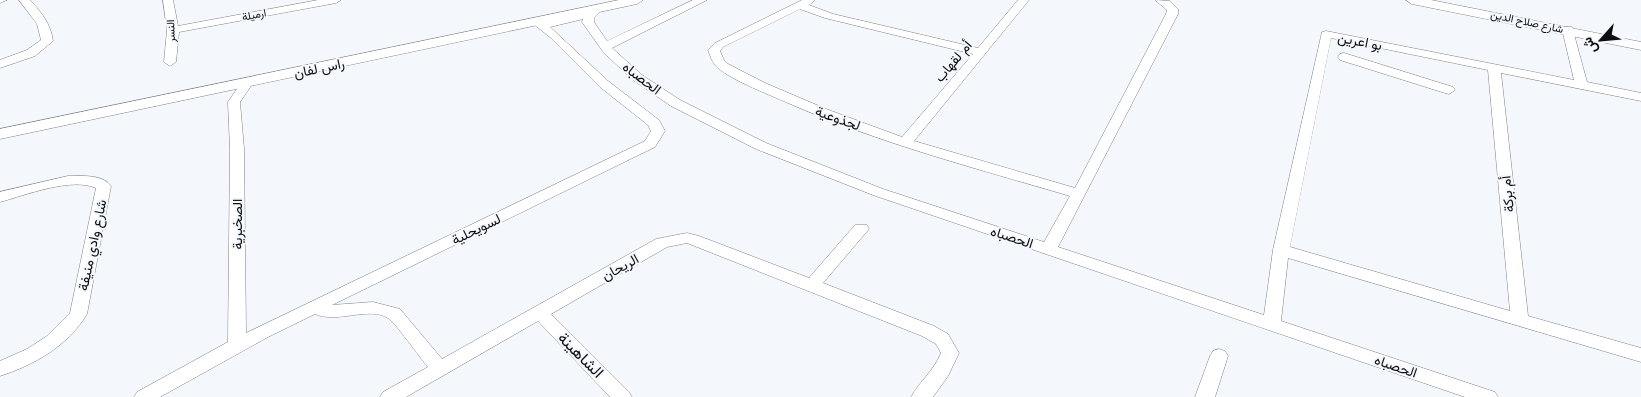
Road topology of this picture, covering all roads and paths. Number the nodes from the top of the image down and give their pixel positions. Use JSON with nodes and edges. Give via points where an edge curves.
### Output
{"nodes":[{"id":1,"x":24,"y":0,"type":"edge"},
{"id":2,"x":168,"y":0,"type":"edge"},
{"id":3,"x":336,"y":0,"type":"edge"},
{"id":4,"x":616,"y":0,"type":"edge"},
{"id":5,"x":637,"y":0,"type":"edge"},
{"id":6,"x":702,"y":0,"type":"edge"},
{"id":7,"x":1024,"y":0,"type":"edge"},
{"id":8,"x":1160,"y":0,"type":"edge"},
{"id":9,"x":1412,"y":0,"type":"edge"},
{"id":10,"x":1435,"y":0,"type":"edge"},
{"id":11,"x":805,"y":3,"type":"edge"},
{"id":12,"x":595,"y":11,"type":"junction"},
{"id":13,"x":540,"y":24,"type":"junction"},
{"id":14,"x":173,"y":30,"type":"junction"},
{"id":15,"x":1569,"y":30,"type":"junction"},
{"id":16,"x":1641,"y":44,"type":"edge"},
{"id":17,"x":605,"y":47,"type":"junction"},
{"id":18,"x":980,"y":52,"type":"junction"},
{"id":19,"x":1321,"y":52,"type":"junction"},
{"id":20,"x":170,"y":62,"type":"dead end"},
{"id":21,"x":0,"y":64,"type":"edge"},
{"id":22,"x":1494,"y":68,"type":"junction"},
{"id":23,"x":247,"y":83,"type":"junction"},
{"id":24,"x":1581,"y":85,"type":"junction"},
{"id":25,"x":221,"y":88,"type":"junction"},
{"id":26,"x":1449,"y":90,"type":"dead end"},
{"id":27,"x":1641,"y":97,"type":"edge"},
{"id":28,"x":234,"y":102,"type":"junction"},
{"id":29,"x":0,"y":128,"type":"edge"},
{"id":30,"x":0,"y":134,"type":"edge"},
{"id":31,"x":905,"y":142,"type":"junction"},
{"id":32,"x":1079,"y":194,"type":"junction"},
{"id":33,"x":0,"y":197,"type":"edge"},
{"id":34,"x":861,"y":229,"type":"dead end"},
{"id":35,"x":1049,"y":248,"type":"junction"},
{"id":36,"x":1281,"y":250,"type":"junction"},
{"id":37,"x":812,"y":285,"type":"junction"},
{"id":38,"x":319,"y":306,"type":"junction"},
{"id":39,"x":539,"y":312,"type":"junction"},
{"id":40,"x":1520,"y":319,"type":"junction"},
{"id":41,"x":1272,"y":324,"type":"junction"},
{"id":42,"x":236,"y":346,"type":"junction"},
{"id":43,"x":1641,"y":354,"type":"edge"},
{"id":44,"x":1219,"y":356,"type":"dead end"},
{"id":45,"x":439,"y":368,"type":"junction"},
{"id":46,"x":0,"y":369,"type":"edge"},
{"id":47,"x":144,"y":397,"type":"edge"},
{"id":48,"x":390,"y":397,"type":"edge"},
{"id":49,"x":622,"y":397,"type":"edge"},
{"id":50,"x":921,"y":397,"type":"edge"},
{"id":51,"x":1205,"y":397,"type":"edge"},
{"id":52,"x":1488,"y":397,"type":"edge"}],
"edges":[{"from":1,"to":21,"type":"street","via":[[38,17],[47,41],[31,53]]},
{"from":2,"to":14,"type":"street","name":"النسر"},
{"from":3,"to":14,"type":"street","name":"ارميلة"},
{"from":4,"to":29,"type":"street","name":"راس لفان"},
{"from":5,"to":12,"type":"street","name":"راس لفان"},
{"from":6,"to":17,"type":"street"},
{"from":7,"to":18,"type":"street","name":"أم لقهاب"},
{"from":8,"to":32,"type":"street","via":[[1173,9],[1172,14]]},
{"from":9,"to":15,"type":"street","name":"شارع صلاح الدين"},
{"from":10,"to":15,"type":"street","name":"شارع صلاح الدين"},
{"from":11,"to":18,"type":"street","via":[[829,16]]},
{"from":11,"to":31,"type":"street","name":"لجذوعية","via":[[719,45],[714,50],[718,61],[773,92]]},
{"from":12,"to":13,"type":"street","name":"راس لفان"},
{"from":12,"to":17,"type":"street","name":"الحصباه","via":[[588,20],[589,25]]},
{"from":13,"to":23,"type":"street","name":"راس لفان"},
{"from":13,"to":38,"type":"street","name":"لسويحلية","via":[[598,79],[654,124],[658,131],[654,140]]},
{"from":14,"to":20,"type":"street","name":"النسر"},
{"from":15,"to":16,"type":"street","name":"شارع صلاح الدين"},
{"from":15,"to":24,"type":"street"},
{"from":17,"to":35,"type":"street","name":"الحصباه","via":[[619,62],[659,92],[739,136],[804,165],[878,192]]},
{"from":18,"to":31,"type":"street","name":"أم لقهاب"},
{"from":19,"to":22,"type":"street","name":"بو اعرين","via":[[1326,34]]},
{"from":19,"to":26,"type":"street","via":[[1374,65],[1417,82]]},
{"from":19,"to":36,"type":"street","name":"بو اعرين"},
{"from":22,"to":24,"type":"street","name":"بو اعرين"},
{"from":22,"to":40,"type":"street","name":"أم بركة"},
{"from":23,"to":25,"type":"street","name":"راس لفان"},
{"from":23,"to":28,"type":"street"},
{"from":24,"to":27,"type":"street","name":"بو اعرين"},
{"from":25,"to":28,"type":"street"},
{"from":25,"to":30,"type":"street","name":"راس لفان"},
{"from":28,"to":42,"type":"street","name":"الصخبرية","via":[[237,149]]},
{"from":31,"to":32,"type":"street","name":"لجذوعية"},
{"from":32,"to":35,"type":"street"},
{"from":33,"to":46,"type":"street","name":"شارع وادي منيفة","via":[[82,180],[97,181],[104,186],[78,314],[70,328],[54,342]]},
{"from":34,"to":37,"type":"street"},
{"from":35,"to":41,"type":"street","name":"الحصباه"},
{"from":36,"to":40,"type":"street"},
{"from":36,"to":41,"type":"street","name":"بو اعرين"},
{"from":37,"to":39,"type":"street","name":"الريحان","via":[[699,241],[680,239],[662,243]]},
{"from":37,"to":50,"type":"street","name":"الريحان","via":[[942,339],[950,352],[948,358],[937,381]]},
{"from":38,"to":42,"type":"street","name":"لسويحلية"},
{"from":38,"to":45,"type":"street","via":[[326,312],[373,308],[394,313]]},
{"from":39,"to":45,"type":"street","name":"الريحان"},
{"from":39,"to":49,"type":"street","name":"الشاهينة"},
{"from":40,"to":43,"type":"street"},
{"from":41,"to":52,"type":"street","name":"الحصباه"},
{"from":42,"to":47,"type":"street","name":"لسويحلية"},
{"from":44,"to":51,"type":"street"},
{"from":45,"to":48,"type":"street","name":"الريحان"}]}
